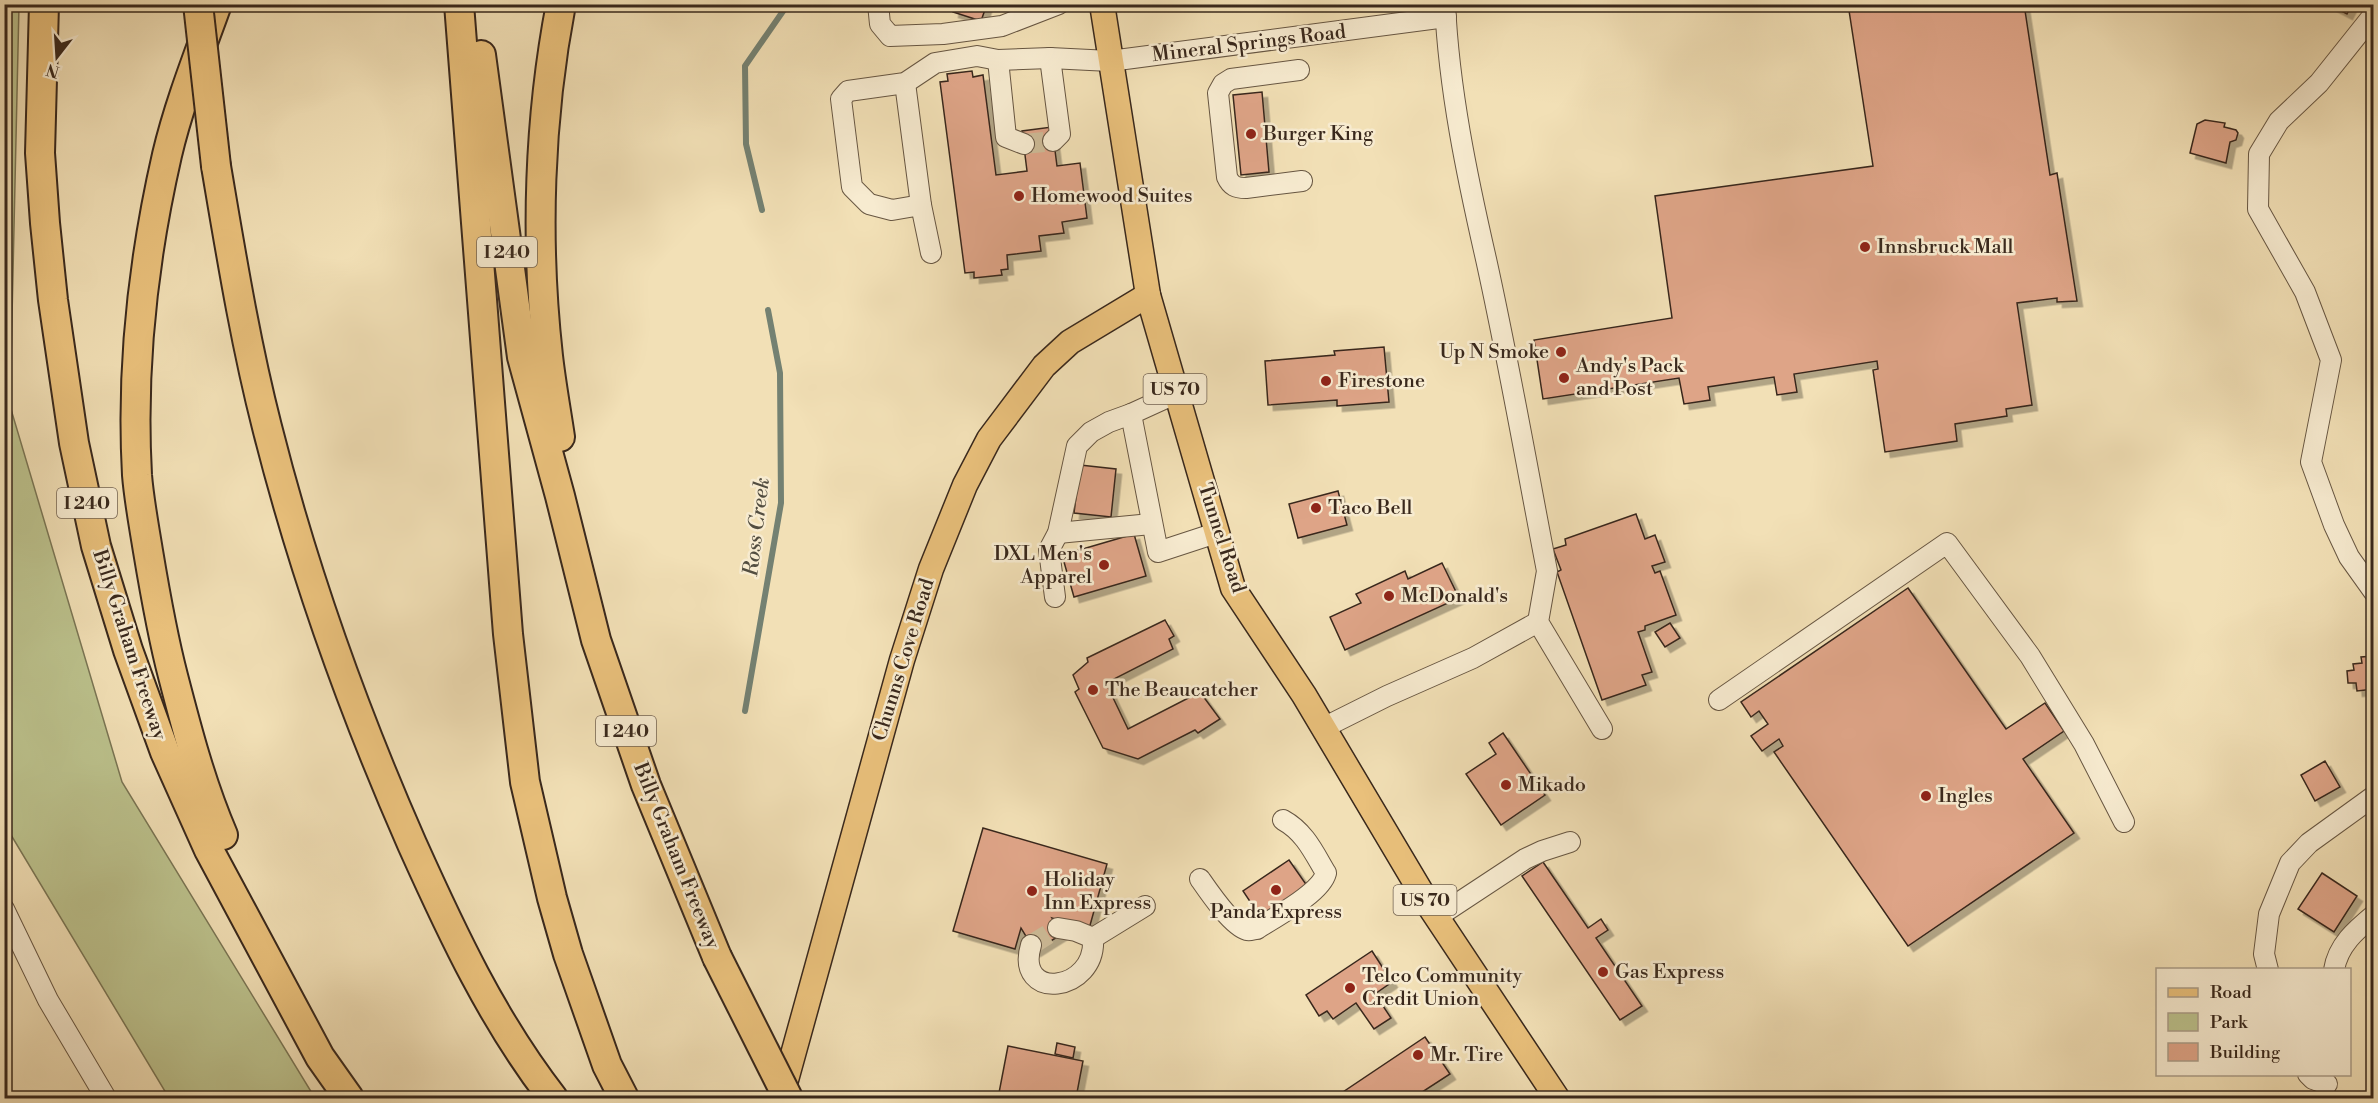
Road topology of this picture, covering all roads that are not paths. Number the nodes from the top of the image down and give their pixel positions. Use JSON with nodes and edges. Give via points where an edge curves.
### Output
{"nodes":[{"id":1,"x":44,"y":4,"type":"edge"},
{"id":2,"x":198,"y":4,"type":"edge"},
{"id":3,"x":217,"y":4,"type":"edge"},
{"id":4,"x":459,"y":4,"type":"edge"},
{"id":5,"x":474,"y":4,"type":"edge"},
{"id":6,"x":561,"y":4,"type":"edge"},
{"id":7,"x":878,"y":4,"type":"edge"},
{"id":8,"x":1102,"y":4,"type":"edge"},
{"id":9,"x":1054,"y":5,"type":"edge"},
{"id":10,"x":1446,"y":11,"type":"edge"},
{"id":11,"x":2373,"y":14,"type":"edge"},
{"id":12,"x":1050,"y":58,"type":"junction"},
{"id":13,"x":998,"y":60,"type":"junction"},
{"id":14,"x":1110,"y":61,"type":"junction"},
{"id":15,"x":1299,"y":70,"type":"dead end"},
{"id":16,"x":905,"y":83,"type":"junction"},
{"id":17,"x":1053,"y":141,"type":"dead end"},
{"id":18,"x":1024,"y":144,"type":"dead end"},
{"id":19,"x":1302,"y":181,"type":"dead end"},
{"id":20,"x":921,"y":206,"type":"junction"},
{"id":21,"x":931,"y":254,"type":"dead end"},
{"id":22,"x":1148,"y":295,"type":"junction"},
{"id":23,"x":1177,"y":393,"type":"junction"},
{"id":24,"x":1131,"y":414,"type":"junction"},
{"id":25,"x":560,"y":496,"type":"junction"},
{"id":26,"x":1151,"y":524,"type":"junction"},
{"id":27,"x":1058,"y":533,"type":"junction"},
{"id":28,"x":1216,"y":533,"type":"junction"},
{"id":29,"x":2373,"y":592,"type":"edge"},
{"id":30,"x":1055,"y":597,"type":"dead end"},
{"id":31,"x":1538,"y":622,"type":"junction"},
{"id":32,"x":1719,"y":700,"type":"dead end"},
{"id":33,"x":1323,"y":728,"type":"junction"},
{"id":34,"x":1602,"y":729,"type":"dead end"},
{"id":35,"x":2373,"y":796,"type":"edge"},
{"id":36,"x":1283,"y":820,"type":"dead end"},
{"id":37,"x":2124,"y":822,"type":"dead end"},
{"id":38,"x":1570,"y":842,"type":"dead end"},
{"id":39,"x":1200,"y":879,"type":"dead end"},
{"id":40,"x":1145,"y":906,"type":"dead end"},
{"id":41,"x":4,"y":909,"type":"edge"},
{"id":42,"x":2373,"y":915,"type":"edge"},
{"id":43,"x":1437,"y":917,"type":"junction"},
{"id":44,"x":1058,"y":928,"type":"dead end"},
{"id":45,"x":1094,"y":938,"type":"junction"},
{"id":46,"x":1031,"y":945,"type":"dead end"},
{"id":47,"x":273,"y":968,"type":"junction"},
{"id":48,"x":2268,"y":968,"type":"edge"},
{"id":49,"x":2334,"y":968,"type":"edge"},
{"id":50,"x":2310,"y":1076,"type":"edge"},
{"id":51,"x":2330,"y":1086,"type":"edge"},
{"id":52,"x":106,"y":1098,"type":"edge"},
{"id":53,"x":349,"y":1098,"type":"edge"},
{"id":54,"x":553,"y":1098,"type":"edge"},
{"id":55,"x":624,"y":1098,"type":"edge"},
{"id":56,"x":781,"y":1098,"type":"edge"},
{"id":57,"x":788,"y":1098,"type":"edge"},
{"id":58,"x":1557,"y":1098,"type":"edge"}],
"edges":[{"from":1,"to":47,"type":"highway","name":"Billy Graham Freeway","number":"I 240","via":[[40,153],[45,223],[74,443],[96,546],[165,752],[209,850]]},
{"from":2,"to":54,"type":"highway","bridge":true,"via":[[216,166],[237,296],[267,428],[301,545],[382,777],[479,986]]},
{"from":3,"to":47,"type":"highway","via":[[167,154],[142,290],[137,359],[137,476],[161,627],[185,724],[210,805],[268,932]]},
{"from":4,"to":55,"type":"highway","via":[[508,634],[525,782],[568,954],[607,1065]]},
{"from":5,"to":25,"type":"highway","name":"Billy Graham Freeway","number":"I 240","via":[[522,357]]},
{"from":6,"to":25,"type":"highway","via":[[542,169],[541,242],[548,355],[563,456]]},
{"from":7,"to":9,"type":"street","via":[[880,24],[890,36],[1002,26]]},
{"from":8,"to":14,"type":"main road","name":"Tunnel Road","number":"US 70"},
{"from":10,"to":14,"type":"street","name":"Mineral Springs Road"},
{"from":10,"to":31,"type":"street","via":[[1450,70],[1473,208],[1547,571]]},
{"from":11,"to":29,"type":"street","via":[[2319,83],[2279,121],[2259,154],[2258,209],[2305,292],[2331,360],[2311,462],[2349,557]]},
{"from":12,"to":13,"type":"street","name":"Mineral Springs Road"},
{"from":12,"to":14,"type":"street","name":"Mineral Springs Road"},
{"from":12,"to":17,"type":"street","via":[[1060,125],[1060,134]]},
{"from":13,"to":16,"type":"street","name":"Mineral Springs Road","via":[[977,56],[935,63]]},
{"from":13,"to":18,"type":"street","via":[[1006,137]]},
{"from":14,"to":22,"type":"main road","name":"Tunnel Road","number":"US 70"},
{"from":15,"to":19,"type":"street","via":[[1231,79],[1222,84],[1218,93],[1230,184],[1246,188]]},
{"from":16,"to":20,"type":"street"},
{"from":16,"to":20,"type":"street","via":[[848,91],[841,99],[852,187],[869,204],[892,210]]},
{"from":20,"to":21,"type":"street"},
{"from":22,"to":23,"type":"main road","name":"Tunnel Road","number":"US 70"},
{"from":22,"to":56,"type":"main road","name":"Chunns Cove Road","via":[[1070,342],[1044,366],[989,439],[965,485],[931,569],[902,660]]},
{"from":23,"to":24,"type":"street"},
{"from":23,"to":28,"type":"main road","name":"Tunnel Road","number":"US 70"},
{"from":24,"to":26,"type":"street"},
{"from":24,"to":27,"type":"street","via":[[1091,432],[1077,446]]},
{"from":25,"to":57,"type":"highway","name":"Billy Graham Freeway","number":"I 240","bridge":true,"via":[[596,640],[620,713],[717,957]]},
{"from":26,"to":27,"type":"street"},
{"from":26,"to":28,"type":"street","via":[[1158,552]]},
{"from":27,"to":30,"type":"street","via":[[1049,550]]},
{"from":28,"to":33,"type":"main road","name":"Tunnel Road","number":"US 70","via":[[1233,588]]},
{"from":31,"to":33,"type":"street","via":[[1473,658]]},
{"from":31,"to":34,"type":"street"},
{"from":32,"to":37,"type":"street","via":[[1947,543],[2030,657],[2084,744]]},
{"from":33,"to":43,"type":"main road","name":"Tunnel Road","number":"US 70"},
{"from":35,"to":48,"type":"street","via":[[2309,843],[2290,863],[2269,914],[2264,954]]},
{"from":36,"to":39,"type":"street","via":[[1304,836],[1326,873],[1324,881],[1312,892],[1257,929],[1247,930],[1230,917]]},
{"from":38,"to":43,"type":"street","via":[[1525,859]]},
{"from":40,"to":45,"type":"street"},
{"from":41,"to":52,"type":"street","via":[[48,1000]]},
{"from":42,"to":49,"type":"street","via":[[2348,937]]},
{"from":43,"to":58,"type":"main road","name":"Tunnel Road","number":"US 70"},
{"from":44,"to":45,"type":"street"},
{"from":45,"to":46,"type":"street","via":[[1094,951],[1086,966],[1073,979],[1059,985],[1041,982],[1033,974],[1028,963]]},
{"from":47,"to":53,"type":"highway","name":"Billy Graham Freeway","number":"I 240","via":[[320,1057]]},
{"from":50,"to":51,"type":"street"}]}
